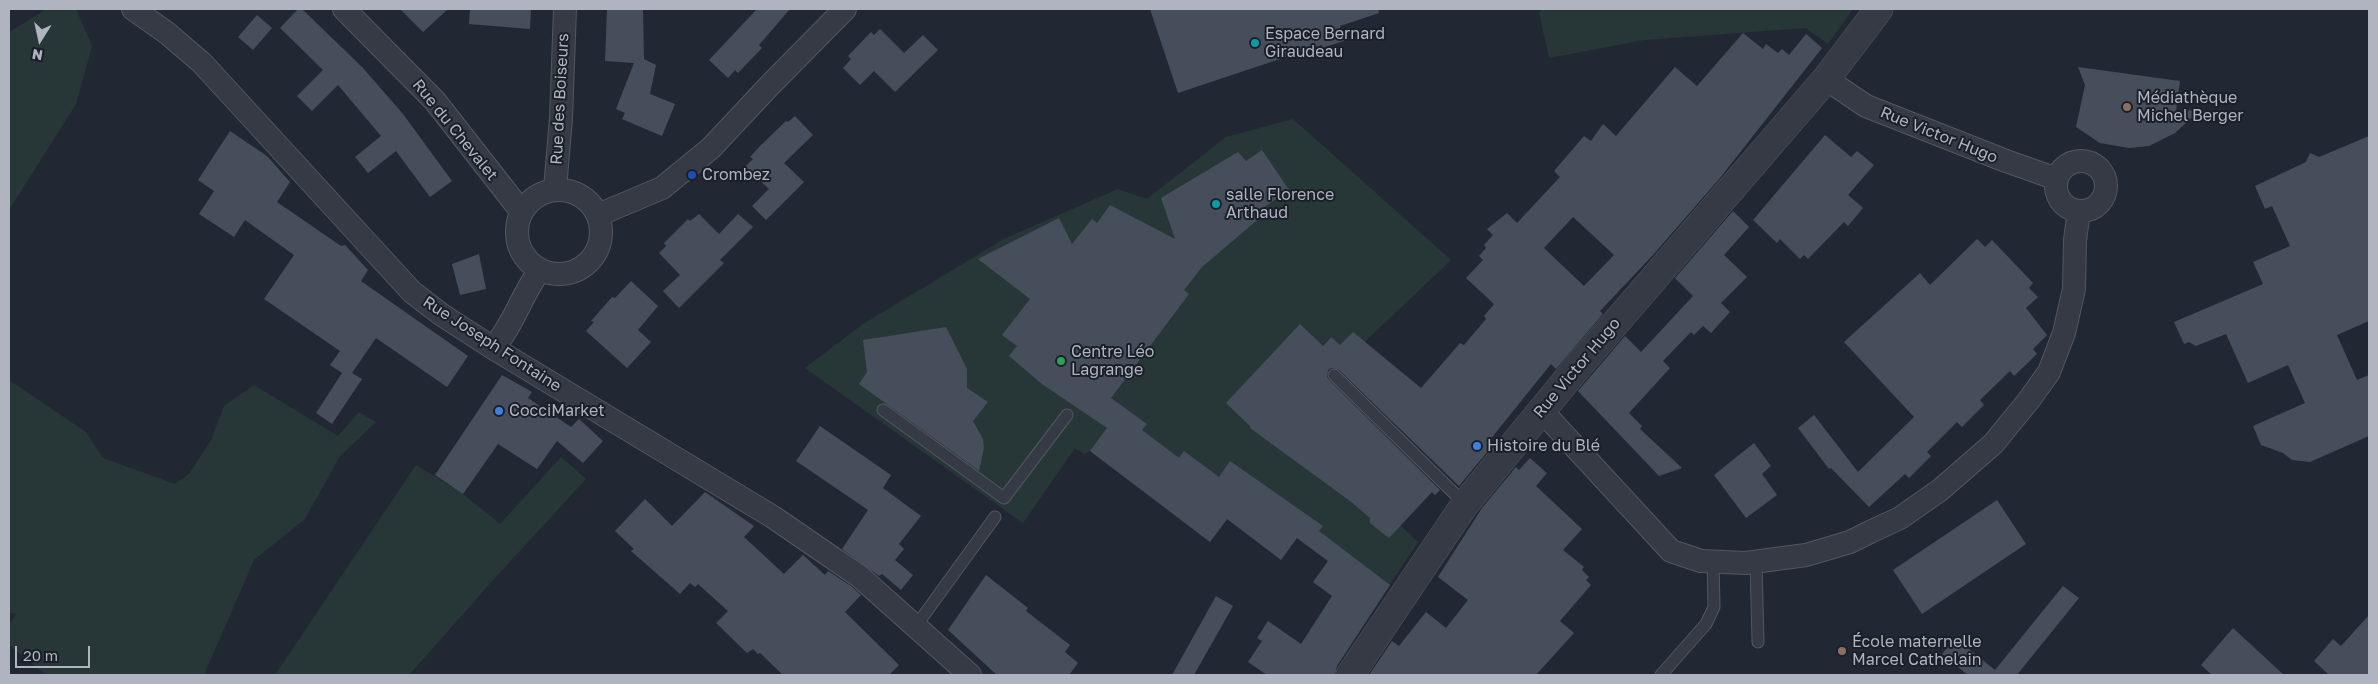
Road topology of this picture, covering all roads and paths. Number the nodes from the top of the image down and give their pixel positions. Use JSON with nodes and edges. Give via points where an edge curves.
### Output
{"nodes":[{"id":1,"x":133,"y":9,"type":"edge"},
{"id":2,"x":344,"y":9,"type":"edge"},
{"id":3,"x":565,"y":9,"type":"edge"},
{"id":4,"x":845,"y":9,"type":"edge"},
{"id":5,"x":1879,"y":9,"type":"edge"},
{"id":6,"x":1826,"y":79,"type":"junction"},
{"id":7,"x":2057,"y":179,"type":"junction"},
{"id":8,"x":555,"y":189,"type":"junction"},
{"id":9,"x":521,"y":211,"type":"junction"},
{"id":10,"x":2079,"y":211,"type":"junction"},
{"id":11,"x":598,"y":215,"type":"junction"},
{"id":12,"x":540,"y":270,"type":"junction"},
{"id":13,"x":493,"y":348,"type":"junction"},
{"id":14,"x":1334,"y":375,"type":"dead end"},
{"id":15,"x":883,"y":410,"type":"dead end"},
{"id":16,"x":1541,"y":410,"type":"junction"},
{"id":17,"x":1067,"y":415,"type":"dead end"},
{"id":18,"x":1465,"y":504,"type":"junction"},
{"id":19,"x":994,"y":517,"type":"dead end"},
{"id":20,"x":1713,"y":562,"type":"junction"},
{"id":21,"x":1756,"y":562,"type":"junction"},
{"id":22,"x":916,"y":626,"type":"junction"},
{"id":23,"x":1758,"y":642,"type":"dead end"},
{"id":24,"x":970,"y":675,"type":"edge"},
{"id":25,"x":1350,"y":675,"type":"edge"},
{"id":26,"x":1661,"y":675,"type":"edge"}],
"edges":[{"from":1,"to":13,"type":"street","name":"Rue Joseph Fontaine","via":[[202,63],[412,292],[442,316]]},
{"from":2,"to":9,"type":"street","name":"Rue du Chevalet","via":[[435,101]]},
{"from":3,"to":8,"type":"street","name":"Rue des Boiseurs"},
{"from":4,"to":11,"type":"street","via":[[711,148],[662,188]]},
{"from":5,"to":6,"type":"street","name":"Rue Victor Hugo"},
{"from":6,"to":7,"type":"street","name":"Rue Victor Hugo","via":[[1866,106]]},
{"from":6,"to":16,"type":"street","name":"Rue Victor Hugo"},
{"from":7,"to":10,"type":"street","via":[[2062,202]]},
{"from":7,"to":10,"type":"street","via":[[2066,165],[2076,161],[2088,161],[2103,173],[2106,190],[2103,199],[2089,210]]},
{"from":8,"to":9,"type":"street","via":[[536,196]]},
{"from":8,"to":11,"type":"street","via":[[580,195]]},
{"from":9,"to":12,"type":"street","via":[[517,224],[519,244],[529,262]]},
{"from":10,"to":21,"type":"street","via":[[2074,289],[2064,333],[2049,372],[1993,444],[1940,490],[1900,518],[1850,542],[1806,555]]},
{"from":11,"to":12,"type":"street","via":[[600,240],[588,262],[578,270],[565,273],[552,274]]},
{"from":12,"to":13,"type":"street"},
{"from":13,"to":22,"type":"street","name":"Rue Joseph Fontaine","via":[[773,516],[859,576]]},
{"from":14,"to":18,"type":"lane"},
{"from":15,"to":17,"type":"lane","via":[[1004,498]]},
{"from":16,"to":18,"type":"street","name":"Rue Victor Hugo"},
{"from":16,"to":20,"type":"street","via":[[1671,551]]},
{"from":18,"to":25,"type":"street","name":"Rue Victor Hugo"},
{"from":19,"to":22,"type":"lane"},
{"from":20,"to":21,"type":"street"},
{"from":20,"to":26,"type":"lane","via":[[1714,607],[1700,632]]},
{"from":21,"to":23,"type":"lane"},
{"from":22,"to":24,"type":"street","name":"Rue Joseph Fontaine"}]}
